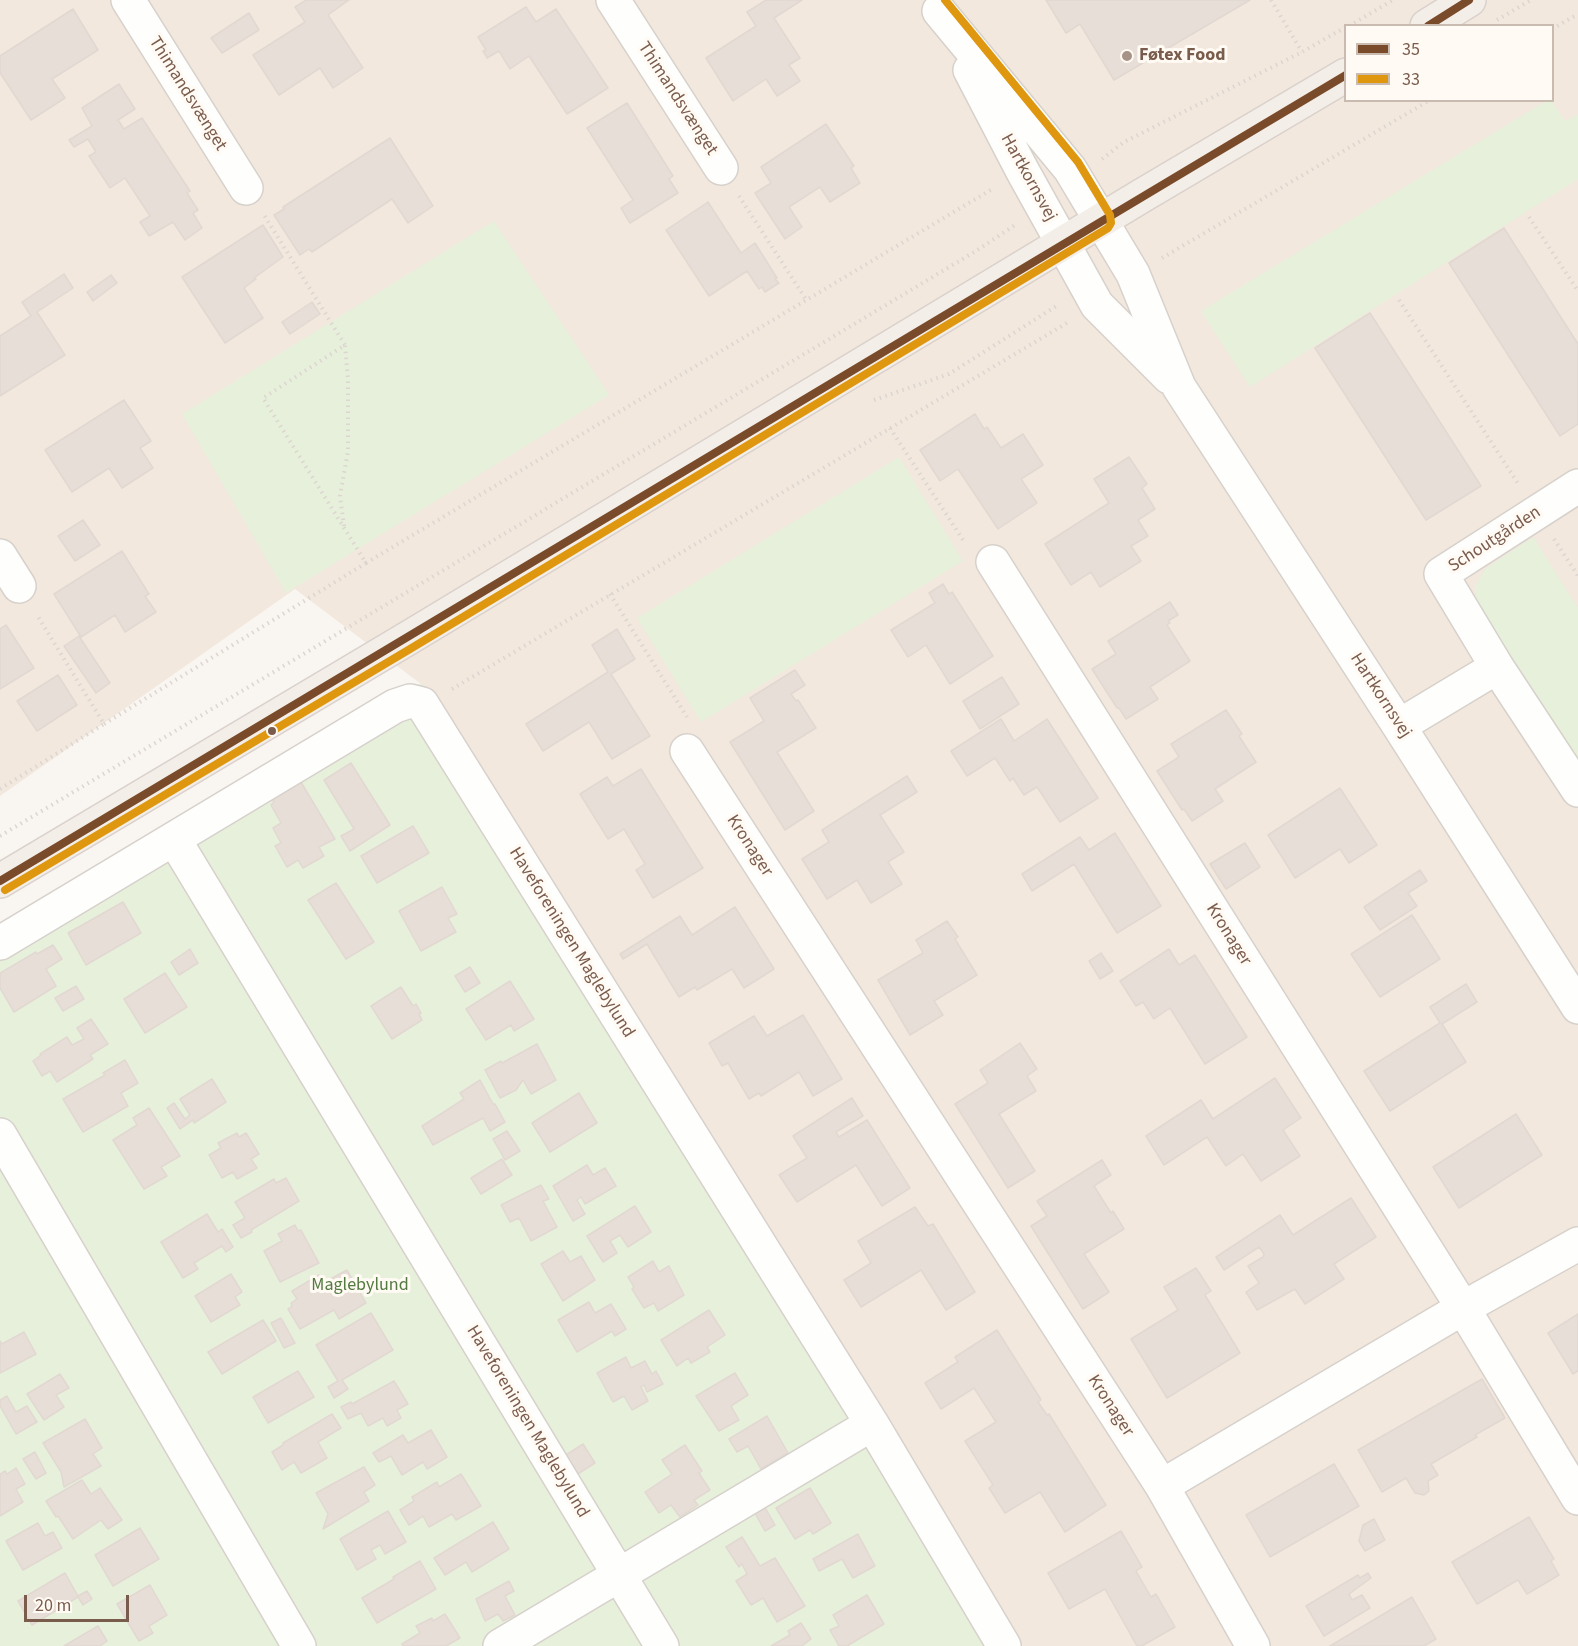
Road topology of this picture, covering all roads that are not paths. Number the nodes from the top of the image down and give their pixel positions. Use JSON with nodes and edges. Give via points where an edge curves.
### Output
{"nodes":[{"id":1,"x":128,"y":0,"type":"edge"},
{"id":2,"x":613,"y":0,"type":"edge"},
{"id":3,"x":1469,"y":0,"type":"edge"},
{"id":4,"x":936,"y":5,"type":"edge"},
{"id":5,"x":1430,"y":24,"type":"edge"},
{"id":6,"x":1344,"y":76,"type":"edge"},
{"id":7,"x":721,"y":168,"type":"road end"},
{"id":8,"x":246,"y":188,"type":"road end"},
{"id":9,"x":1101,"y":220,"type":"junction"},
{"id":10,"x":1064,"y":244,"type":"junction"},
{"id":11,"x":1179,"y":387,"type":"junction"},
{"id":12,"x":1578,"y":486,"type":"edge"},
{"id":13,"x":0,"y":556,"type":"edge"},
{"id":14,"x":993,"y":562,"type":"road end"},
{"id":15,"x":19,"y":586,"type":"road end"},
{"id":16,"x":1497,"y":667,"type":"junction"},
{"id":17,"x":1399,"y":726,"type":"junction"},
{"id":18,"x":687,"y":751,"type":"road end"},
{"id":19,"x":1578,"y":790,"type":"edge"},
{"id":20,"x":174,"y":838,"type":"junction"},
{"id":21,"x":0,"y":881,"type":"edge"},
{"id":22,"x":0,"y":943,"type":"edge"},
{"id":23,"x":1578,"y":1007,"type":"edge"},
{"id":24,"x":0,"y":1135,"type":"edge"},
{"id":25,"x":1578,"y":1244,"type":"edge"},
{"id":26,"x":1463,"y":1308,"type":"junction"},
{"id":27,"x":872,"y":1424,"type":"junction"},
{"id":28,"x":1162,"y":1486,"type":"junction"},
{"id":29,"x":1578,"y":1498,"type":"edge"},
{"id":30,"x":620,"y":1575,"type":"junction"},
{"id":31,"x":299,"y":1646,"type":"edge"},
{"id":32,"x":500,"y":1646,"type":"edge"},
{"id":33,"x":662,"y":1646,"type":"edge"},
{"id":34,"x":1004,"y":1646,"type":"edge"},
{"id":35,"x":1253,"y":1646,"type":"edge"}],
"edges":[{"from":1,"to":8,"type":"street","name":"Thimandsvænget"},
{"from":2,"to":7,"type":"street","name":"Thimandsvænget"},
{"from":3,"to":5,"type":"main road"},
{"from":4,"to":9,"type":"street","name":"Hartkornsvej","via":[[1076,179]]},
{"from":4,"to":10,"type":"street","name":"Hartkornsvej"},
{"from":6,"to":9,"type":"main road"},
{"from":9,"to":10,"type":"main road"},
{"from":9,"to":11,"type":"street","name":"Hartkornsvej","via":[[1133,274]]},
{"from":10,"to":11,"type":"street","name":"Hartkornsvej","via":[[1097,304]]},
{"from":10,"to":21,"type":"main road"},
{"from":11,"to":17,"type":"street","name":"Hartkornsvej"},
{"from":12,"to":16,"type":"street","name":"Schoutgården","via":[[1441,574]]},
{"from":13,"to":15,"type":"street"},
{"from":14,"to":26,"type":"street","name":"Kronager"},
{"from":16,"to":17,"type":"street"},
{"from":16,"to":19,"type":"street","name":"Schoutgården"},
{"from":17,"to":23,"type":"street","name":"Hartkornsvej"},
{"from":18,"to":28,"type":"street","name":"Kronager"},
{"from":20,"to":22,"type":"street","name":"Haveforeningen Maglebylund"},
{"from":20,"to":27,"type":"street","name":"Haveforeningen Maglebylund","via":[[395,706],[410,701],[422,704]]},
{"from":20,"to":30,"type":"street","name":"Haveforeningen Maglebylund"},
{"from":24,"to":31,"type":"street"},
{"from":25,"to":26,"type":"street"},
{"from":26,"to":28,"type":"street"},
{"from":26,"to":29,"type":"street","name":"Kronager"},
{"from":27,"to":30,"type":"street"},
{"from":27,"to":34,"type":"street","name":"Haveforeningen Maglebylund"},
{"from":28,"to":35,"type":"street","name":"Kronager"},
{"from":30,"to":32,"type":"street"},
{"from":30,"to":33,"type":"street","name":"Haveforeningen Maglebylund"}]}
